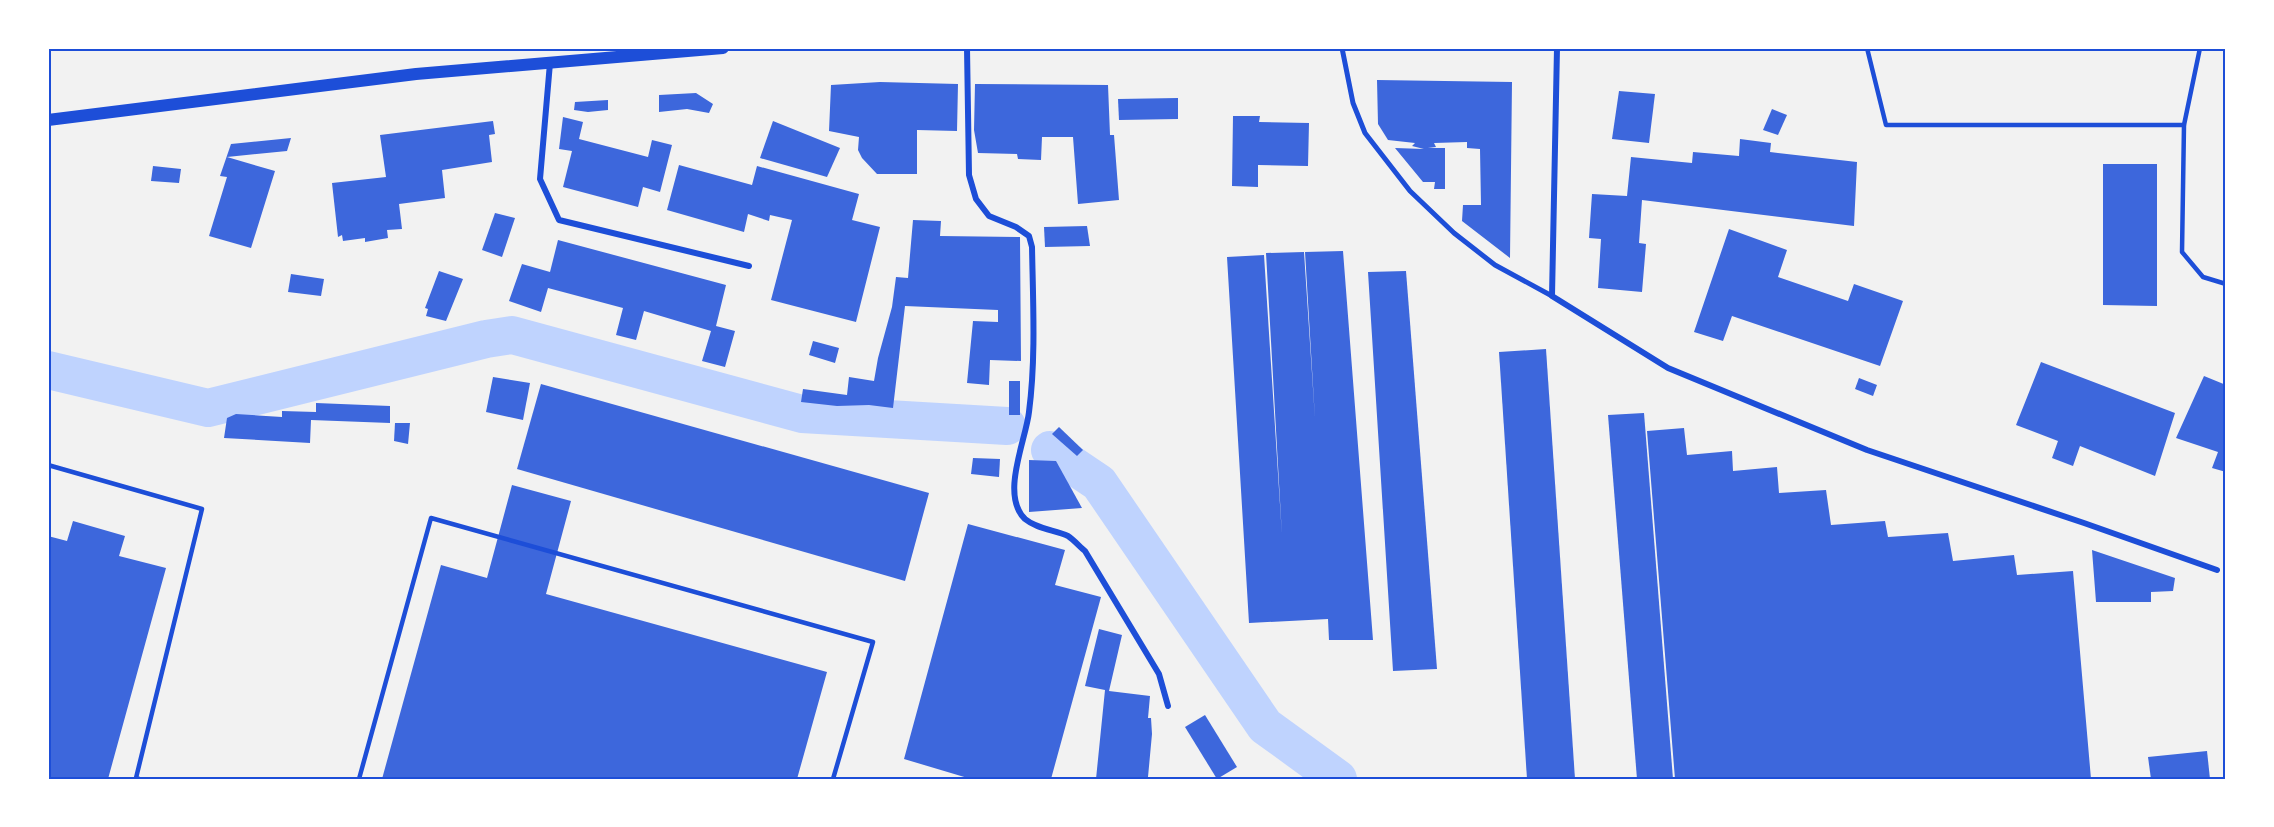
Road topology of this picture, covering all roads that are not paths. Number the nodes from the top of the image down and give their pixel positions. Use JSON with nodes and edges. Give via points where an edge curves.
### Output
{"nodes":[{"id":1,"x":723,"y":48,"type":"edge"},
{"id":2,"x":967,"y":48,"type":"edge"},
{"id":3,"x":1342,"y":48,"type":"edge"},
{"id":4,"x":1557,"y":48,"type":"edge"},
{"id":5,"x":1867,"y":48,"type":"edge"},
{"id":6,"x":2200,"y":48,"type":"edge"},
{"id":7,"x":595,"y":54,"type":"edge"},
{"id":8,"x":550,"y":63,"type":"junction"},
{"id":9,"x":48,"y":120,"type":"edge"},
{"id":10,"x":2184,"y":125,"type":"junction"},
{"id":11,"x":749,"y":266,"type":"dead end"},
{"id":12,"x":2226,"y":284,"type":"edge"},
{"id":13,"x":1552,"y":296,"type":"junction"},
{"id":14,"x":48,"y":465,"type":"edge"},
{"id":15,"x":2217,"y":570,"type":"dead end"},
{"id":16,"x":1168,"y":706,"type":"dead end"},
{"id":17,"x":139,"y":779,"type":"edge"},
{"id":18,"x":359,"y":779,"type":"edge"},
{"id":19,"x":833,"y":779,"type":"edge"}],
"edges":[{"from":1,"to":7,"type":"main road"},
{"from":2,"to":16,"type":"street","via":[[969,175],[976,199],[989,216],[1029,236],[1032,247],[1034,324],[1029,414],[1015,483],[1017,503],[1025,519],[1068,537],[1085,552],[1159,674]]},
{"from":3,"to":13,"type":"street","via":[[1353,103],[1365,133],[1410,191],[1494,265]]},
{"from":4,"to":13,"type":"street"},
{"from":5,"to":10,"type":"lane","via":[[1886,125]]},
{"from":6,"to":10,"type":"lane"},
{"from":7,"to":8,"type":"main road"},
{"from":8,"to":9,"type":"main road","via":[[416,74]]},
{"from":8,"to":11,"type":"street","via":[[540,179],[560,220]]},
{"from":10,"to":12,"type":"lane","via":[[2182,252],[2204,277]]},
{"from":13,"to":15,"type":"street","via":[[1668,368],[1867,450]]},
{"from":14,"to":17,"type":"lane","via":[[202,509],[136,778]]},
{"from":18,"to":19,"type":"lane","via":[[431,518],[873,642]]}]}
